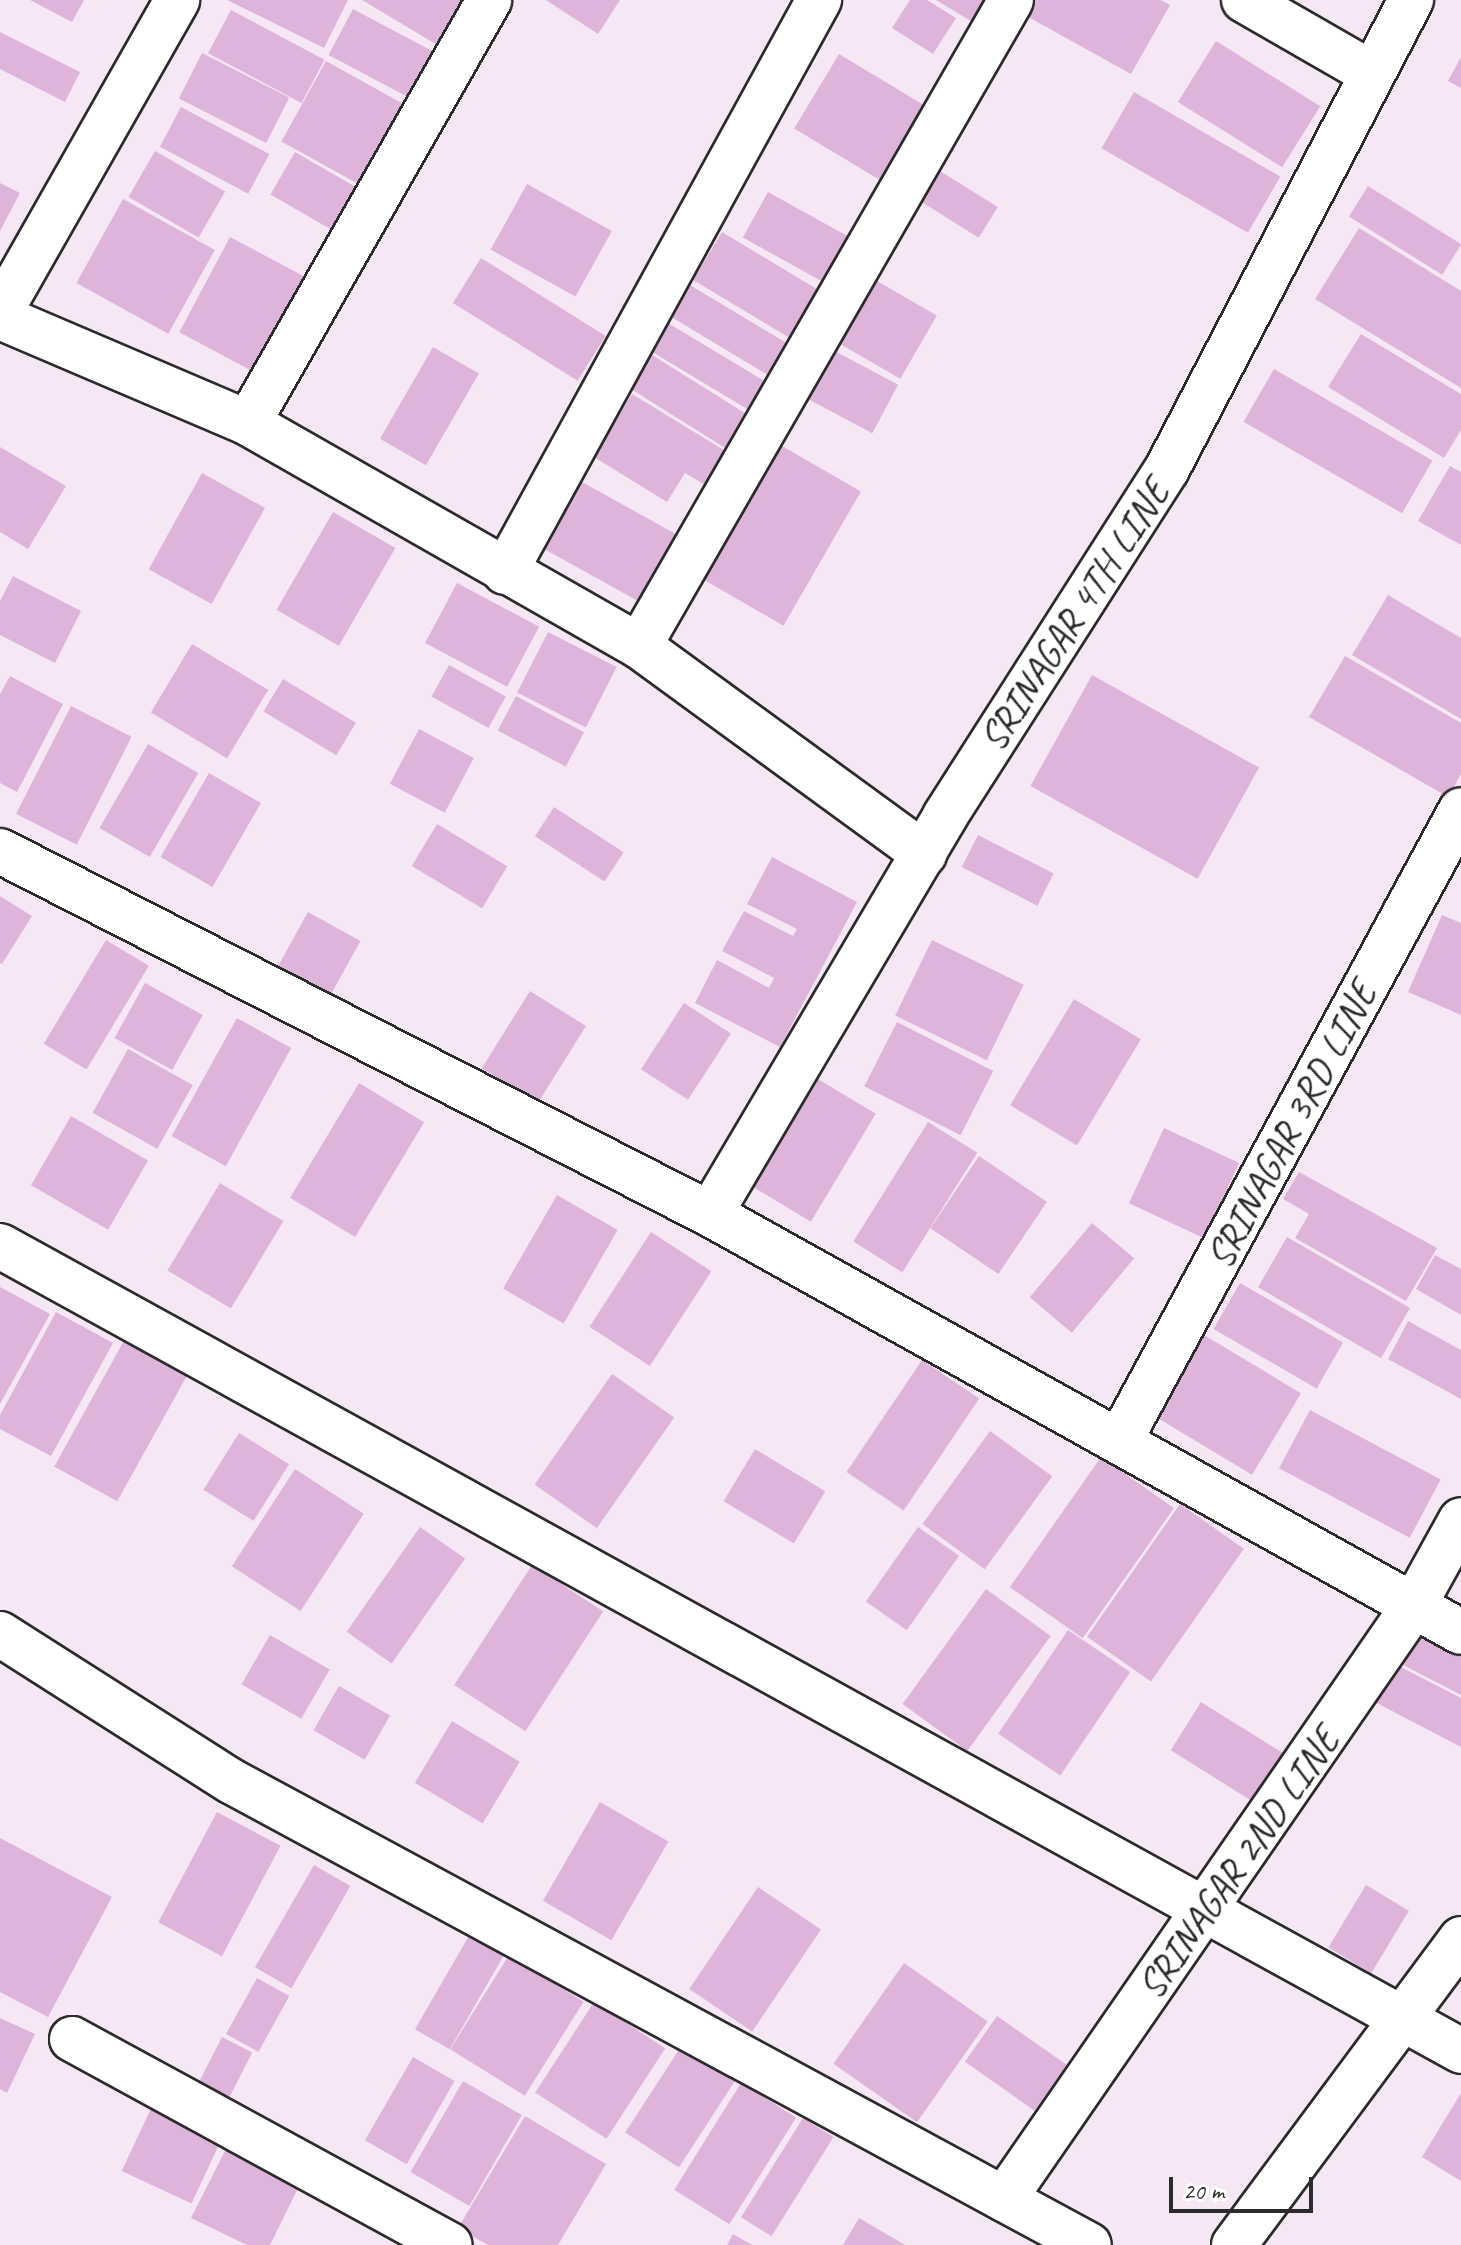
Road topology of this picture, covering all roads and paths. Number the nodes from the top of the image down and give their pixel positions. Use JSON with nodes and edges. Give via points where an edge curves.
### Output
{"nodes":[{"id":1,"x":177,"y":0,"type":"edge"},
{"id":2,"x":489,"y":0,"type":"edge"},
{"id":3,"x":819,"y":0,"type":"edge"},
{"id":4,"x":1011,"y":0,"type":"edge"},
{"id":5,"x":1244,"y":0,"type":"edge"},
{"id":6,"x":1411,"y":0,"type":"edge"},
{"id":7,"x":1371,"y":73,"type":"junction"},
{"id":8,"x":0,"y":314,"type":"edge"},
{"id":9,"x":248,"y":423,"type":"junction"},
{"id":10,"x":505,"y":572,"type":"junction"},
{"id":11,"x":639,"y":646,"type":"junction"},
{"id":12,"x":1461,"y":810,"type":"edge"},
{"id":13,"x":0,"y":851,"type":"edge"},
{"id":14,"x":924,"y":854,"type":"junction"},
{"id":15,"x":710,"y":1214,"type":"junction"},
{"id":16,"x":0,"y":1246,"type":"edge"},
{"id":17,"x":1120,"y":1440,"type":"junction"},
{"id":18,"x":1461,"y":1520,"type":"edge"},
{"id":19,"x":1413,"y":1607,"type":"junction"},
{"id":20,"x":1461,"y":1632,"type":"edge"},
{"id":21,"x":0,"y":1634,"type":"edge"},
{"id":22,"x":1208,"y":1909,"type":"junction"},
{"id":23,"x":1461,"y":1939,"type":"edge"},
{"id":24,"x":1404,"y":2017,"type":"junction"},
{"id":25,"x":72,"y":2039,"type":"dead end"},
{"id":26,"x":1461,"y":2051,"type":"edge"},
{"id":27,"x":1004,"y":2199,"type":"junction"},
{"id":28,"x":450,"y":2245,"type":"edge"},
{"id":29,"x":1089,"y":2245,"type":"edge"},
{"id":30,"x":1234,"y":2245,"type":"edge"}],
"edges":[{"from":1,"to":8,"type":"street"},
{"from":2,"to":9,"type":"street"},
{"from":3,"to":10,"type":"street"},
{"from":4,"to":11,"type":"street"},
{"from":5,"to":7,"type":"street"},
{"from":6,"to":7,"type":"street","name":"SRINAGAR 4TH LINE"},
{"from":7,"to":14,"type":"street","name":"SRINAGAR 4TH LINE","via":[[1167,469]]},
{"from":8,"to":9,"type":"street"},
{"from":9,"to":10,"type":"street"},
{"from":10,"to":11,"type":"street"},
{"from":11,"to":14,"type":"street"},
{"from":12,"to":17,"type":"street","name":"SRINAGAR 3RD LINE"},
{"from":13,"to":15,"type":"street"},
{"from":14,"to":15,"type":"street","name":"SRINAGAR 4TH LINE"},
{"from":15,"to":17,"type":"street"},
{"from":16,"to":22,"type":"street"},
{"from":17,"to":19,"type":"street"},
{"from":18,"to":19,"type":"street","name":"SRINAGAR 2ND LINE"},
{"from":19,"to":20,"type":"street"},
{"from":19,"to":22,"type":"street","name":"SRINAGAR 2ND LINE"},
{"from":21,"to":27,"type":"street","via":[[231,1781]]},
{"from":22,"to":24,"type":"street"},
{"from":22,"to":27,"type":"street","name":"SRINAGAR 2ND LINE"},
{"from":23,"to":24,"type":"street"},
{"from":24,"to":26,"type":"street"},
{"from":24,"to":30,"type":"street"},
{"from":25,"to":28,"type":"street"},
{"from":27,"to":29,"type":"street"}]}
